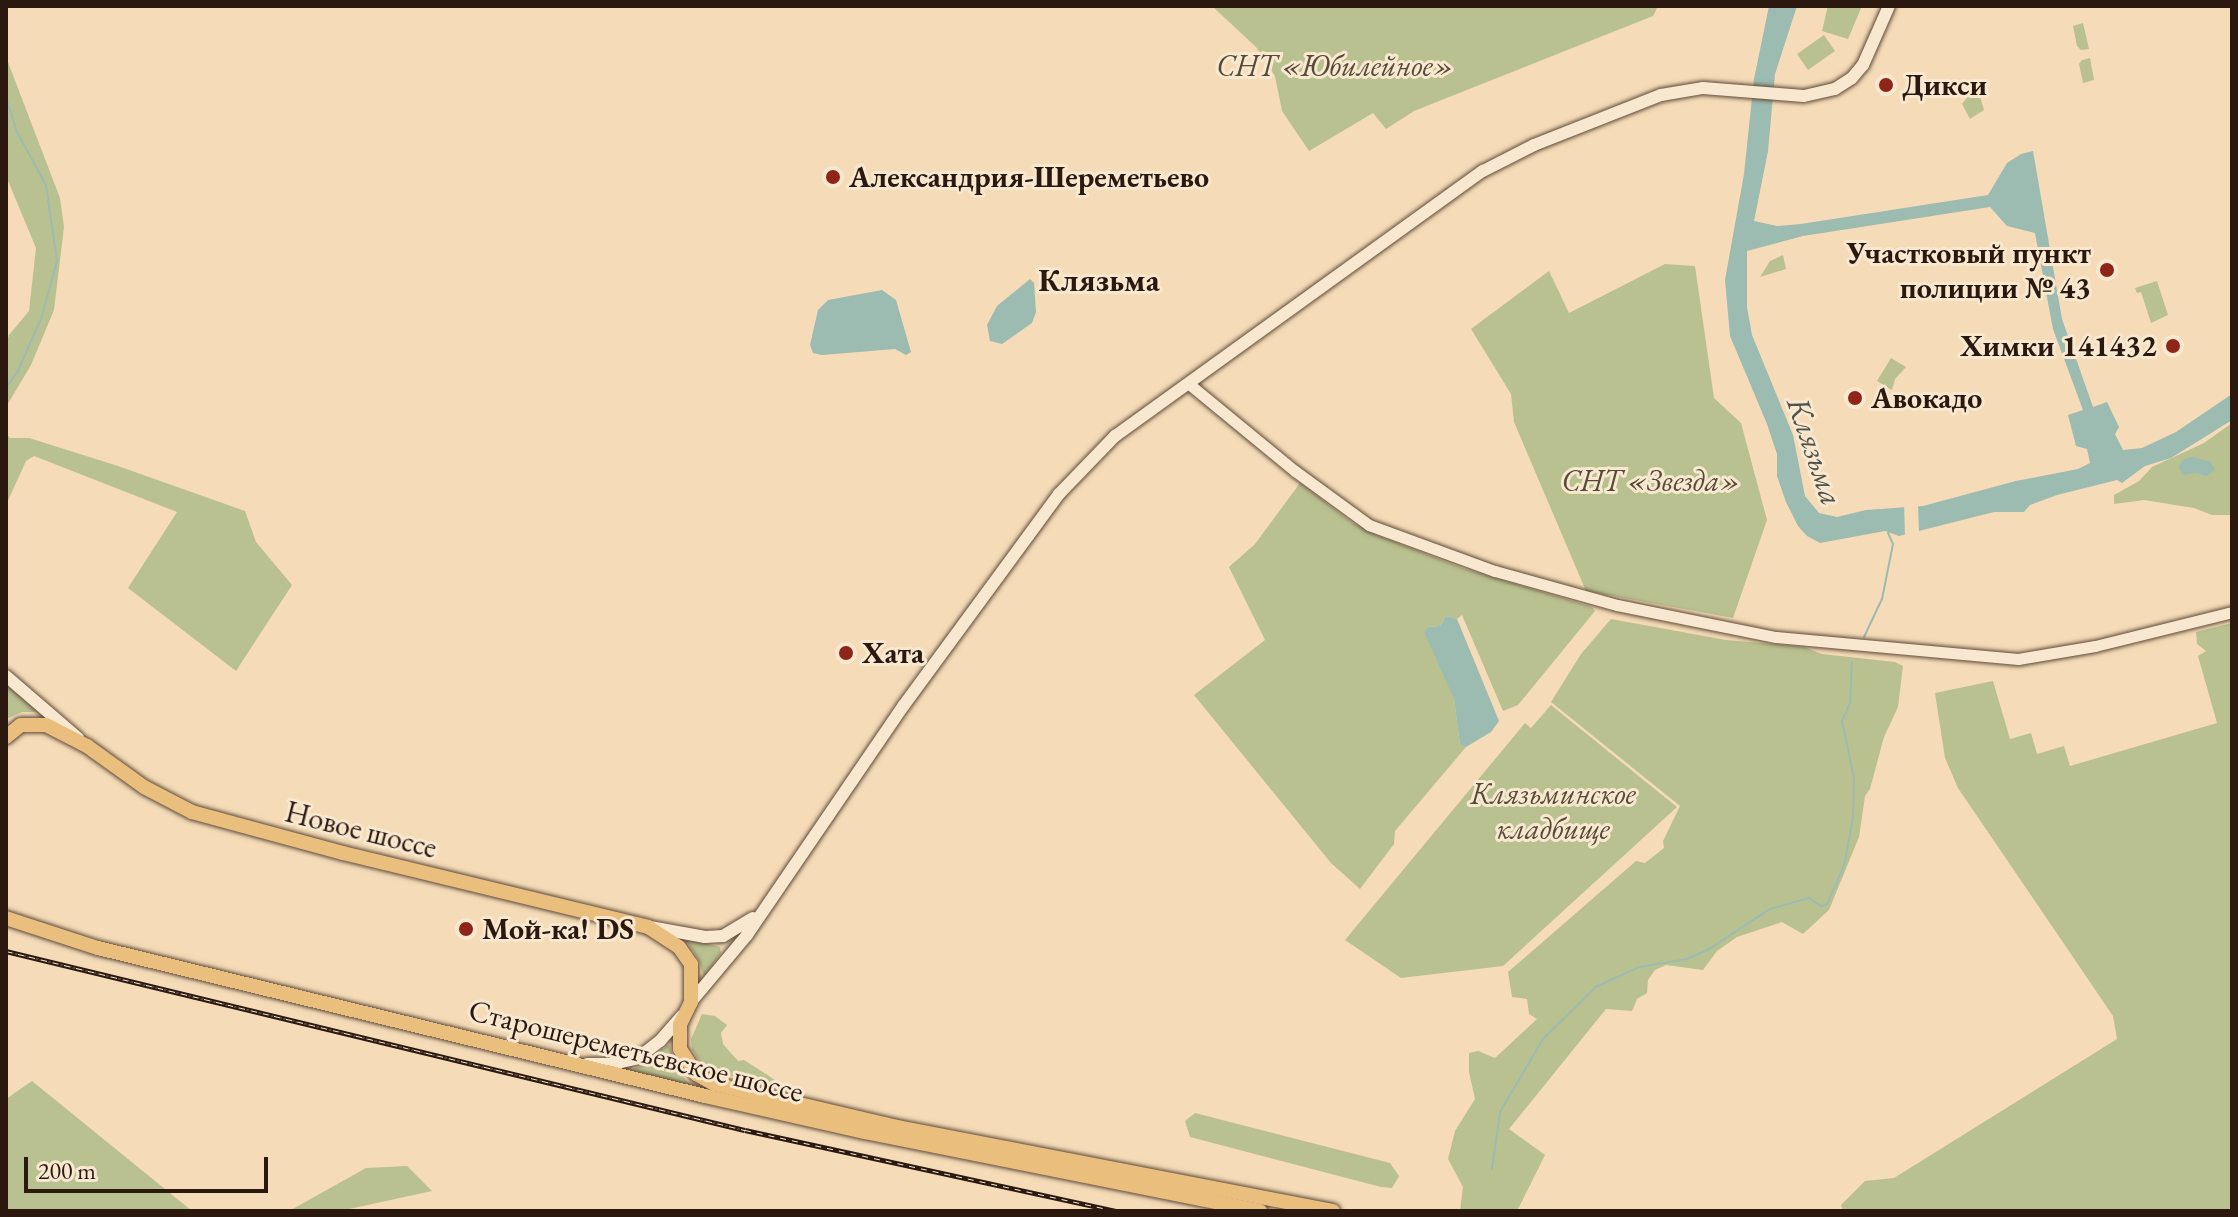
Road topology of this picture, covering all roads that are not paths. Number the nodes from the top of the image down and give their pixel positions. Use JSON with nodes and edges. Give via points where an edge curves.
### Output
{"nodes":[{"id":1,"x":1889,"y":6,"type":"edge"},
{"id":2,"x":1189,"y":384,"type":"junction"},
{"id":3,"x":2232,"y":612,"type":"edge"},
{"id":4,"x":6,"y":676,"type":"edge"},
{"id":5,"x":6,"y":737,"type":"edge"},
{"id":6,"x":87,"y":746,"type":"junction"},
{"id":7,"x":759,"y":914,"type":"junction"},
{"id":8,"x":7,"y":918,"type":"edge"},
{"id":9,"x":648,"y":927,"type":"junction"},
{"id":10,"x":687,"y":1008,"type":"junction"},
{"id":11,"x":572,"y":1064,"type":"junction"},
{"id":12,"x":1260,"y":1211,"type":"edge"},
{"id":13,"x":1333,"y":1211,"type":"edge"}],
"edges":[{"from":1,"to":2,"type":"main road","via":[[1868,56],[1852,78],[1825,92],[1789,95],[1703,88],[1661,95],[1483,171]]},
{"from":2,"to":3,"type":"street","via":[[1369,525],[1495,571],[1617,605],[1776,637],[2018,659]]},
{"from":2,"to":7,"type":"main road","via":[[1115,436],[1059,494]]},
{"from":4,"to":6,"type":"main road","name":"Новое шоссе"},
{"from":5,"to":6,"type":"main road","via":[[33,722]]},
{"from":6,"to":9,"type":"main road","name":"Новое шоссе","via":[[144,787],[217,820]]},
{"from":7,"to":9,"type":"main road","via":[[723,936]]},
{"from":7,"to":10,"type":"main road"},
{"from":8,"to":11,"type":"main road","name":"Старошереметьевское шоссе","via":[[98,948]]},
{"from":9,"to":10,"type":"main road","name":"Новое шоссе","via":[[686,954],[693,975]]},
{"from":10,"to":11,"type":"main road","via":[[638,1058]]},
{"from":10,"to":13,"type":"main road","name":"Старошереметьевское шоссе","via":[[680,1049],[696,1074],[714,1084],[974,1143]]},
{"from":11,"to":12,"type":"main road","name":"Старошереметьевское шоссе","via":[[865,1132]]}]}
